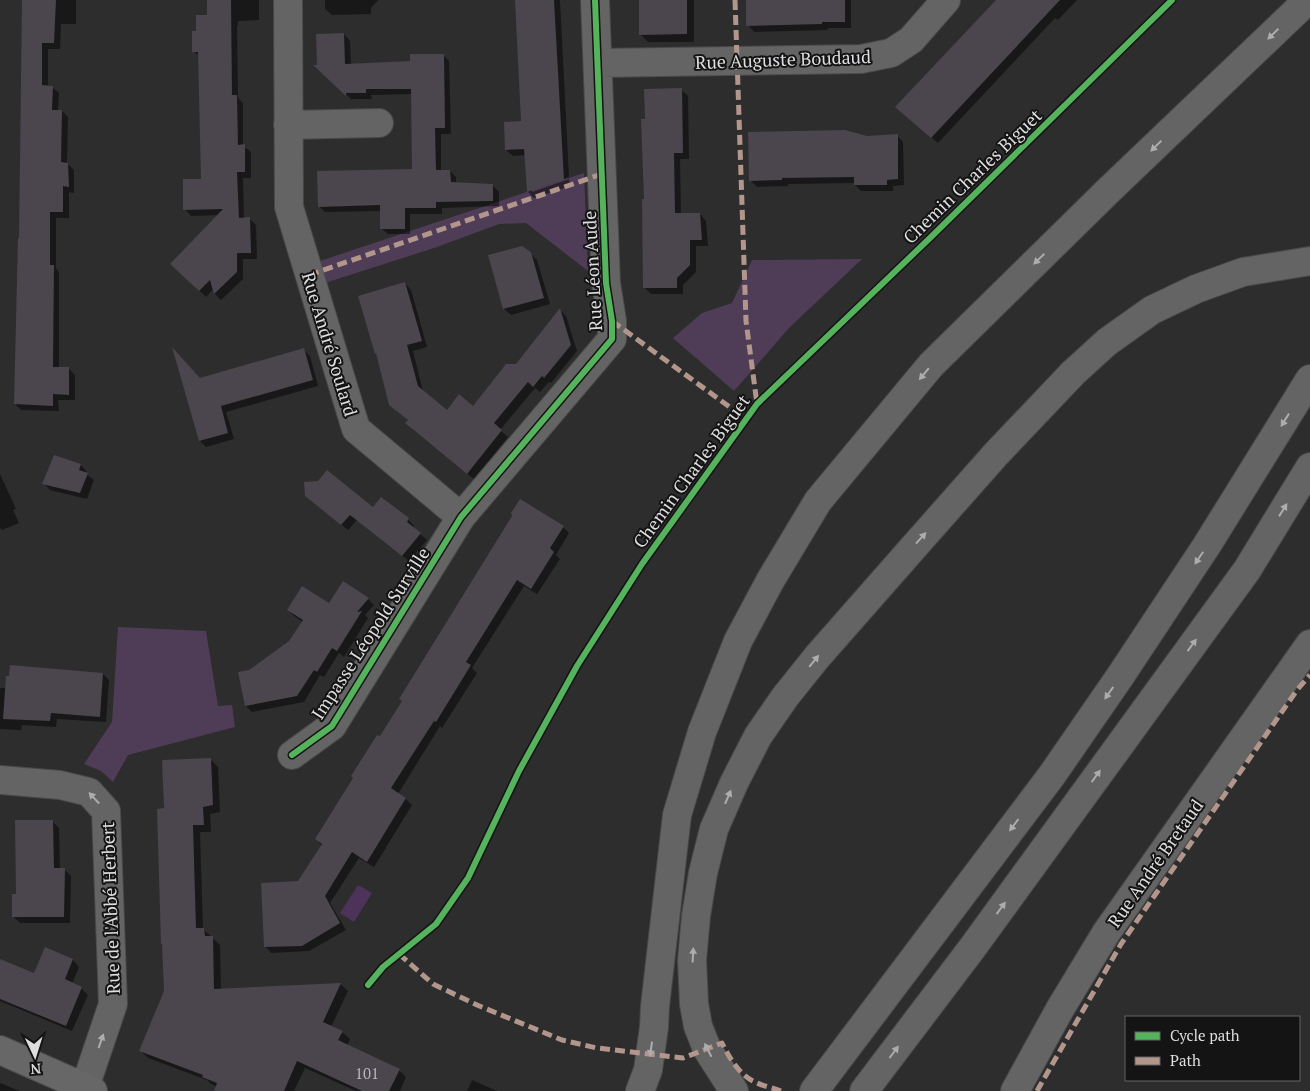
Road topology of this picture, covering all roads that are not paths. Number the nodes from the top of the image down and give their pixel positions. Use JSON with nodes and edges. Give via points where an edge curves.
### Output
{"nodes":[{"id":1,"x":288,"y":0,"type":"edge"},
{"id":2,"x":595,"y":0,"type":"edge"},
{"id":3,"x":1308,"y":0,"type":"edge"},
{"id":4,"x":935,"y":4,"type":"edge"},
{"id":5,"x":598,"y":64,"type":"junction"},
{"id":6,"x":379,"y":123,"type":"dead end"},
{"id":7,"x":288,"y":125,"type":"junction"},
{"id":8,"x":1310,"y":261,"type":"edge"},
{"id":9,"x":1310,"y":378,"type":"edge"},
{"id":10,"x":1310,"y":467,"type":"edge"},
{"id":11,"x":461,"y":517,"type":"junction"},
{"id":12,"x":1310,"y":644,"type":"edge"},
{"id":13,"x":292,"y":755,"type":"dead end"},
{"id":14,"x":0,"y":780,"type":"edge"},
{"id":15,"x":0,"y":1050,"type":"edge"},
{"id":16,"x":89,"y":1089,"type":"edge"},
{"id":17,"x":640,"y":1091,"type":"edge"},
{"id":18,"x":734,"y":1091,"type":"edge"},
{"id":19,"x":814,"y":1091,"type":"edge"},
{"id":20,"x":864,"y":1091,"type":"edge"},
{"id":21,"x":1015,"y":1091,"type":"edge"}],
"edges":[{"from":1,"to":7,"type":"main road","name":"Rue André Soulard"},
{"from":2,"to":5,"type":"main road","name":"Rue Léon Aude"},
{"from":3,"to":17,"type":"main road","one_way":true,"via":[[931,365],[818,501],[738,641],[702,732],[676,815],[654,1027],[648,1070]]},
{"from":4,"to":5,"type":"main road","name":"Rue Auguste Boudaud","via":[[911,40],[891,53],[861,60]]},
{"from":5,"to":11,"type":"main road","name":"Rue Léon Aude","via":[[606,283],[612,339]]},
{"from":6,"to":7,"type":"main road"},
{"from":7,"to":11,"type":"main road","name":"Rue André Soulard","via":[[289,207],[356,429]]},
{"from":18,"to":8,"type":"main road","one_way":true,"via":[[707,1049],[698,1026],[692,960],[703,873],[714,829],[758,736],[817,657],[912,549],[996,454],[1106,342],[1152,310],[1196,289],[1243,272]]},
{"from":9,"to":19,"type":"main road","one_way":true,"via":[[1207,546],[1052,775]]},
{"from":20,"to":10,"type":"main road","one_way":true,"via":[[973,947],[1247,570]]},
{"from":11,"to":13,"type":"main road","name":"Impasse Léopold Surville","via":[[332,726]]},
{"from":12,"to":21,"type":"main road","name":"Rue André Bretaud","via":[[1106,933]]},
{"from":16,"to":14,"type":"main road","name":"Rue de l'Abbé Herbert","one_way":true,"via":[[113,1004],[106,811],[89,792],[60,785]]},
{"from":15,"to":16,"type":"main road"}]}
